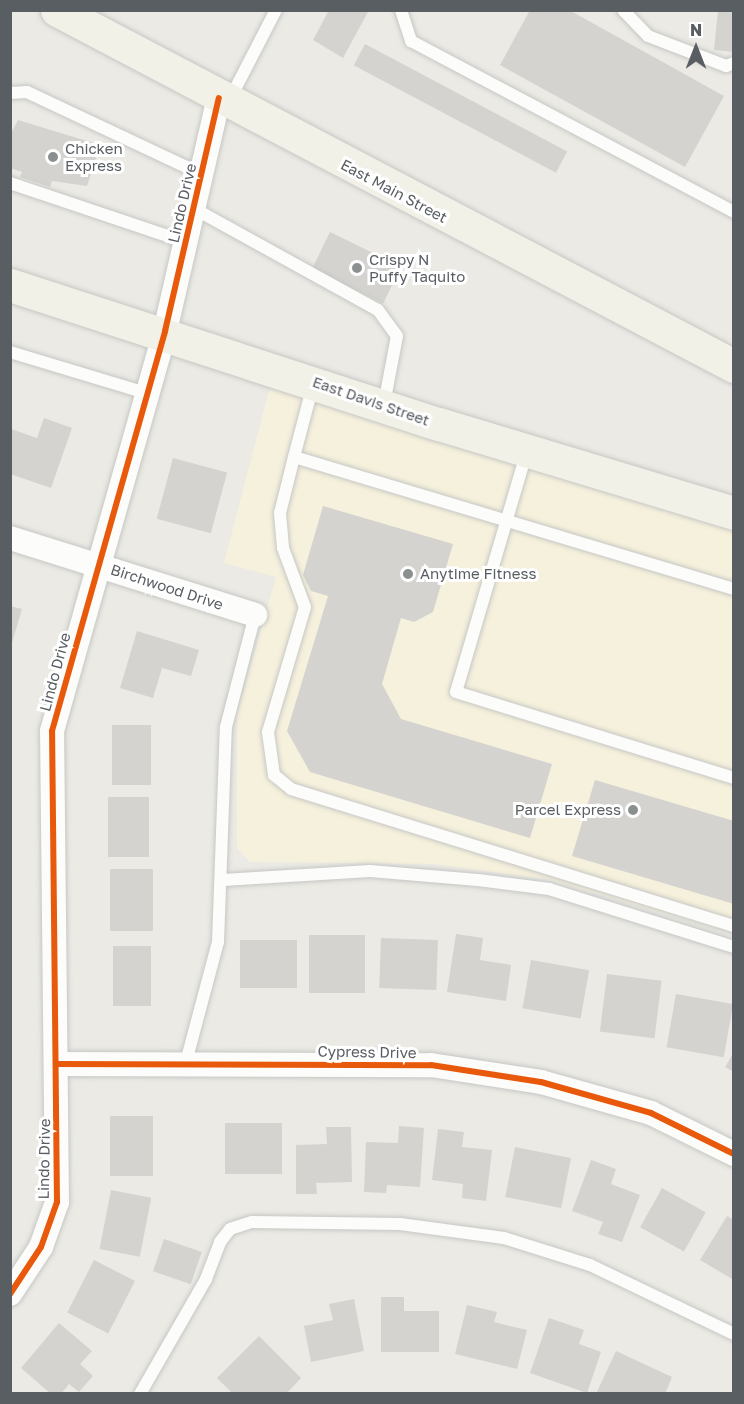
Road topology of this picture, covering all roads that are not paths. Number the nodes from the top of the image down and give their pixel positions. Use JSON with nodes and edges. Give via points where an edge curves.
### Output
{"nodes":[{"id":1,"x":57,"y":10,"type":"edge"},
{"id":2,"x":276,"y":10,"type":"edge"},
{"id":3,"x":401,"y":10,"type":"edge"},
{"id":4,"x":623,"y":10,"type":"edge"},
{"id":5,"x":734,"y":63,"type":"edge"},
{"id":6,"x":10,"y":93,"type":"edge"},
{"id":7,"x":223,"y":101,"type":"junction"},
{"id":8,"x":201,"y":174,"type":"junction"},
{"id":9,"x":10,"y":183,"type":"edge"},
{"id":10,"x":193,"y":208,"type":"junction"},
{"id":11,"x":734,"y":212,"type":"edge"},
{"id":12,"x":185,"y":242,"type":"junction"},
{"id":13,"x":10,"y":285,"type":"edge"},
{"id":14,"x":165,"y":331,"type":"junction"},
{"id":15,"x":10,"y":352,"type":"edge"},
{"id":16,"x":734,"y":366,"type":"edge"},
{"id":17,"x":314,"y":382,"type":"junction"},
{"id":18,"x":146,"y":393,"type":"junction"},
{"id":19,"x":383,"y":406,"type":"junction"},
{"id":20,"x":527,"y":451,"type":"junction"},
{"id":21,"x":294,"y":457,"type":"junction"},
{"id":22,"x":734,"y":513,"type":"edge"},
{"id":23,"x":506,"y":523,"type":"junction"},
{"id":24,"x":10,"y":538,"type":"edge"},
{"id":25,"x":96,"y":564,"type":"junction"},
{"id":26,"x":734,"y":589,"type":"edge"},
{"id":27,"x":255,"y":615,"type":"joint"},
{"id":28,"x":734,"y":777,"type":"edge"},
{"id":29,"x":223,"y":880,"type":"junction"},
{"id":30,"x":734,"y":926,"type":"edge"},
{"id":31,"x":734,"y":947,"type":"edge"},
{"id":32,"x":186,"y":1062,"type":"junction"},
{"id":33,"x":56,"y":1064,"type":"junction"},
{"id":34,"x":734,"y":1154,"type":"edge"},
{"id":35,"x":10,"y":1294,"type":"edge"},
{"id":36,"x":734,"y":1334,"type":"edge"},
{"id":37,"x":140,"y":1394,"type":"edge"}],
"edges":[{"from":1,"to":7,"type":"main road","name":"East Main Street"},
{"from":2,"to":7,"type":"lane"},
{"from":3,"to":11,"type":"lane","via":[[411,41]]},
{"from":4,"to":5,"type":"lane","via":[[648,36],[726,66]]},
{"from":6,"to":8,"type":"lane","via":[[27,92]]},
{"from":7,"to":8,"type":"street","name":"Lindo Drive"},
{"from":7,"to":16,"type":"main road","name":"East Main Street"},
{"from":8,"to":10,"type":"street","name":"Lindo Drive"},
{"from":9,"to":12,"type":"lane"},
{"from":10,"to":12,"type":"street","name":"Lindo Drive"},
{"from":10,"to":19,"type":"lane","via":[[378,310],[397,336]]},
{"from":12,"to":14,"type":"street","name":"Lindo Drive"},
{"from":13,"to":14,"type":"main road","name":"East Davis Street"},
{"from":14,"to":17,"type":"main road","name":"East Davis Street"},
{"from":14,"to":18,"type":"street","name":"Lindo Drive"},
{"from":15,"to":18,"type":"lane"},
{"from":17,"to":19,"type":"main road","name":"East Davis Street"},
{"from":17,"to":21,"type":"lane"},
{"from":18,"to":25,"type":"street","name":"Lindo Drive"},
{"from":19,"to":20,"type":"main road","name":"East Davis Street"},
{"from":20,"to":22,"type":"main road","name":"East Davis Street"},
{"from":20,"to":23,"type":"lane"},
{"from":21,"to":23,"type":"lane"},
{"from":21,"to":30,"type":"lane","via":[[280,513],[283,548],[305,607],[268,732],[274,774],[291,789]]},
{"from":23,"to":26,"type":"lane"},
{"from":23,"to":28,"type":"lane","via":[[456,692]]},
{"from":24,"to":25,"type":"street","name":"Birchwood Drive"},
{"from":25,"to":27,"type":"street","name":"Birchwood Drive"},
{"from":25,"to":33,"type":"street","name":"Lindo Drive","via":[[52,731]]},
{"from":27,"to":29,"type":"lane","via":[[226,727]]},
{"from":29,"to":31,"type":"lane","via":[[370,872],[549,889]]},
{"from":29,"to":32,"type":"lane","via":[[218,942]]},
{"from":32,"to":33,"type":"street","name":"Cypress Drive"},
{"from":32,"to":34,"type":"street","name":"Cypress Drive","via":[[431,1065],[541,1082],[651,1113]]},
{"from":33,"to":35,"type":"street","name":"Lindo Drive","via":[[57,1202],[41,1247]]},
{"from":36,"to":37,"type":"lane","via":[[590,1265],[504,1238],[400,1224],[252,1222],[230,1229],[220,1242],[206,1279]]}]}
